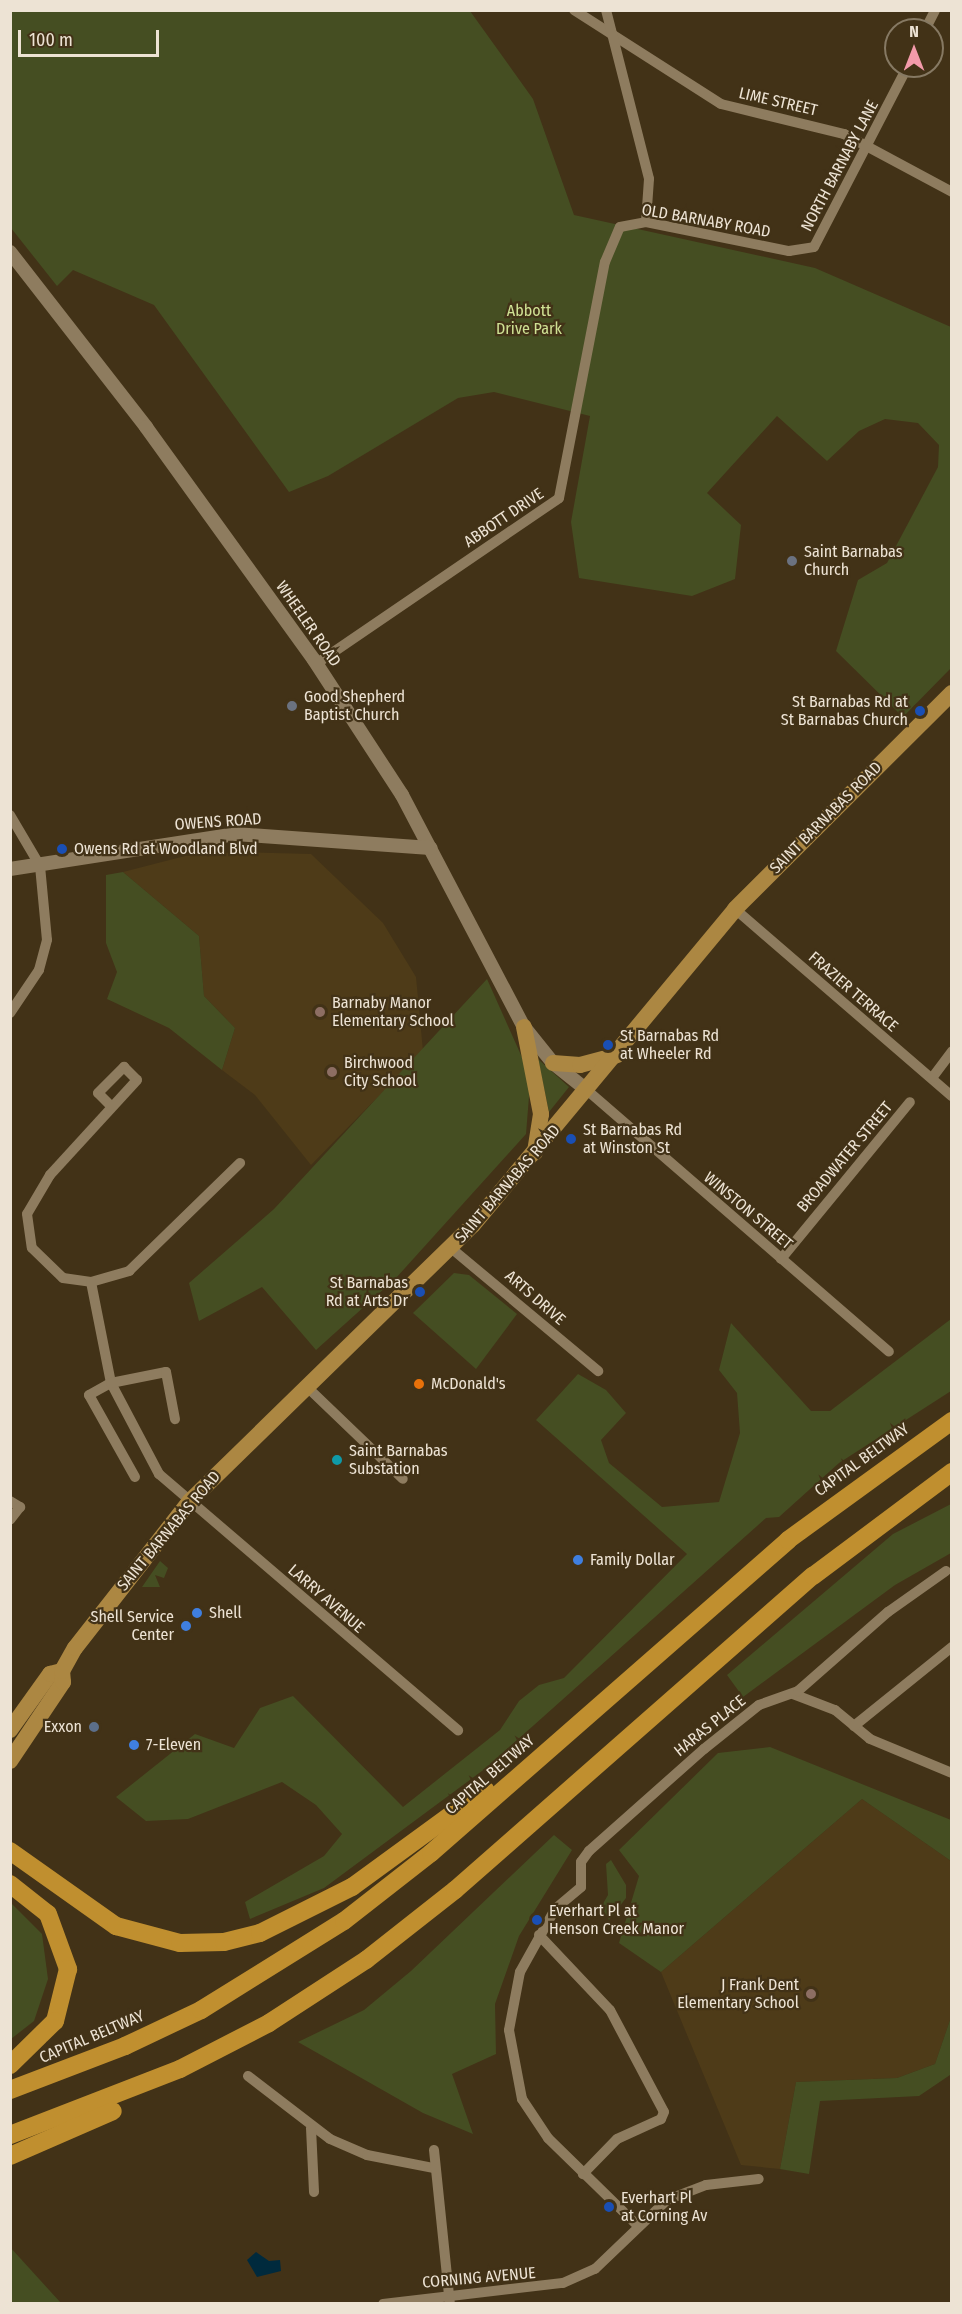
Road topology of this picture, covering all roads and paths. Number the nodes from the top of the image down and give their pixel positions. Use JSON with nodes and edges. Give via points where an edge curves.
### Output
{"nodes":[{"id":1,"x":574,"y":10,"type":"edge"},
{"id":2,"x":606,"y":10,"type":"edge"},
{"id":3,"x":615,"y":38,"type":"junction"},
{"id":4,"x":902,"y":78,"type":"edge"},
{"id":5,"x":868,"y":146,"type":"junction"},
{"id":6,"x":951,"y":192,"type":"edge"},
{"id":7,"x":628,"y":222,"type":"joint"},
{"id":8,"x":646,"y":222,"type":"junction"},
{"id":9,"x":814,"y":247,"type":"joint"},
{"id":10,"x":10,"y":252,"type":"edge"},
{"id":11,"x":316,"y":664,"type":"junction"},
{"id":12,"x":951,"y":693,"type":"edge"},
{"id":13,"x":10,"y":815,"type":"edge"},
{"id":14,"x":430,"y":848,"type":"junction"},
{"id":15,"x":40,"y":866,"type":"junction"},
{"id":16,"x":10,"y":869,"type":"edge"},
{"id":17,"x":735,"y":909,"type":"junction"},
{"id":18,"x":10,"y":1013,"type":"edge"},
{"id":19,"x":524,"y":1027,"type":"junction"},
{"id":20,"x":951,"y":1051,"type":"edge"},
{"id":21,"x":618,"y":1055,"type":"junction"},
{"id":22,"x":553,"y":1063,"type":"junction"},
{"id":23,"x":932,"y":1078,"type":"junction"},
{"id":24,"x":588,"y":1091,"type":"junction"},
{"id":25,"x":951,"y":1096,"type":"edge"},
{"id":26,"x":910,"y":1102,"type":"dead end"},
{"id":27,"x":111,"y":1106,"type":"junction"},
{"id":28,"x":535,"y":1154,"type":"junction"},
{"id":29,"x":240,"y":1163,"type":"dead end"},
{"id":30,"x":451,"y":1248,"type":"junction"},
{"id":31,"x":781,"y":1259,"type":"junction"},
{"id":32,"x":91,"y":1282,"type":"junction"},
{"id":33,"x":889,"y":1352,"type":"dead end"},
{"id":34,"x":598,"y":1371,"type":"dead end"},
{"id":35,"x":111,"y":1383,"type":"junction"},
{"id":36,"x":306,"y":1386,"type":"junction"},
{"id":37,"x":176,"y":1419,"type":"dead end"},
{"id":38,"x":951,"y":1420,"type":"edge"},
{"id":39,"x":951,"y":1473,"type":"edge"},
{"id":40,"x":135,"y":1477,"type":"dead end"},
{"id":41,"x":403,"y":1479,"type":"dead end"},
{"id":42,"x":10,"y":1501,"type":"edge"},
{"id":43,"x":190,"y":1501,"type":"junction"},
{"id":44,"x":10,"y":1520,"type":"edge"},
{"id":45,"x":946,"y":1571,"type":"dead end"},
{"id":46,"x":685,"y":1629,"type":"junction"},
{"id":47,"x":951,"y":1647,"type":"edge"},
{"id":48,"x":62,"y":1671,"type":"junction"},
{"id":49,"x":793,"y":1694,"type":"junction"},
{"id":50,"x":854,"y":1726,"type":"junction"},
{"id":51,"x":10,"y":1730,"type":"edge"},
{"id":52,"x":458,"y":1730,"type":"dead end"},
{"id":53,"x":10,"y":1761,"type":"edge"},
{"id":54,"x":951,"y":1773,"type":"edge"},
{"id":55,"x":10,"y":1851,"type":"edge"},
{"id":56,"x":10,"y":1884,"type":"edge"},
{"id":57,"x":539,"y":1935,"type":"junction"},
{"id":58,"x":316,"y":1994,"type":"junction"},
{"id":59,"x":10,"y":2066,"type":"edge"},
{"id":60,"x":248,"y":2076,"type":"dead end"},
{"id":61,"x":10,"y":2090,"type":"edge"},
{"id":62,"x":312,"y":2128,"type":"junction"},
{"id":63,"x":10,"y":2135,"type":"edge"},
{"id":64,"x":434,"y":2150,"type":"dead end"},
{"id":65,"x":10,"y":2156,"type":"edge"},
{"id":66,"x":433,"y":2168,"type":"junction"},
{"id":67,"x":583,"y":2174,"type":"junction"},
{"id":68,"x":759,"y":2179,"type":"dead end"},
{"id":69,"x":314,"y":2192,"type":"dead end"},
{"id":70,"x":637,"y":2225,"type":"junction"},
{"id":71,"x":449,"y":2299,"type":"edge"},
{"id":72,"x":383,"y":2304,"type":"edge"}],
"edges":[{"from":1,"to":3,"type":"street","name":"LIME STREET"},
{"from":2,"to":3,"type":"street"},
{"from":3,"to":5,"type":"street","name":"LIME STREET","via":[[721,104],[832,130]]},
{"from":3,"to":8,"type":"street","via":[[649,179]]},
{"from":4,"to":5,"type":"street","name":"NORTH BARNABY LANE"},
{"from":5,"to":6,"type":"street","name":"LIME STREET"},
{"from":5,"to":9,"type":"street","name":"NORTH BARNABY LANE"},
{"from":7,"to":8,"type":"street","name":"OLD BARNABY ROAD"},
{"from":7,"to":11,"type":"street","name":"ABBOTT DRIVE","via":[[613,237],[605,262],[559,498]]},
{"from":8,"to":9,"type":"street","name":"OLD BARNABY ROAD","via":[[789,251]]},
{"from":10,"to":11,"type":"main road","name":"WHEELER ROAD","via":[[146,427]]},
{"from":11,"to":14,"type":"main road","name":"WHEELER ROAD"},
{"from":12,"to":17,"type":"main road","name":"SAINT BARNABAS ROAD"},
{"from":13,"to":15,"type":"street"},
{"from":14,"to":15,"type":"main road","name":"OWENS ROAD","via":[[235,834]]},
{"from":14,"to":19,"type":"main road","name":"WHEELER ROAD"},
{"from":15,"to":16,"type":"main road","name":"OWENS ROAD"},
{"from":15,"to":18,"type":"street","via":[[46,952]]},
{"from":17,"to":21,"type":"main road","name":"SAINT BARNABAS ROAD"},
{"from":17,"to":23,"type":"street","name":"FRAZIER TERRACE"},
{"from":19,"to":22,"type":"main road","name":"WHEELER ROAD"},
{"from":19,"to":28,"type":"main road","via":[[541,1114]]},
{"from":20,"to":23,"type":"street"},
{"from":21,"to":22,"type":"main road","via":[[580,1065]]},
{"from":21,"to":24,"type":"main road","name":"SAINT BARNABAS ROAD"},
{"from":22,"to":24,"type":"main road","name":"WHEELER ROAD"},
{"from":23,"to":25,"type":"street","name":"FRAZIER TERRACE"},
{"from":24,"to":28,"type":"main road","name":"SAINT BARNABAS ROAD"},
{"from":24,"to":31,"type":"street","name":"WINSTON STREET"},
{"from":26,"to":31,"type":"street","name":"BROADWATER STREET"},
{"from":27,"to":27,"type":"street","via":[[137,1080],[124,1067],[98,1093]]},
{"from":27,"to":32,"type":"street","via":[[50,1175],[26,1222],[32,1248],[51,1269],[71,1281]]},
{"from":28,"to":30,"type":"main road","name":"SAINT BARNABAS ROAD"},
{"from":29,"to":32,"type":"street","via":[[129,1271]]},
{"from":30,"to":34,"type":"street","name":"ARTS DRIVE"},
{"from":30,"to":36,"type":"main road","name":"SAINT BARNABAS ROAD"},
{"from":31,"to":33,"type":"street","name":"WINSTON STREET"},
{"from":32,"to":35,"type":"street","name":"LARRY AVENUE"},
{"from":35,"to":37,"type":"street","via":[[166,1372]]},
{"from":35,"to":40,"type":"street","via":[[89,1395]]},
{"from":35,"to":43,"type":"street","name":"LARRY AVENUE","via":[[151,1461],[175,1490]]},
{"from":36,"to":41,"type":"street"},
{"from":36,"to":43,"type":"main road","name":"SAINT BARNABAS ROAD"},
{"from":38,"to":46,"type":"highway","name":"CAPITAL BELTWAY","via":[[836,1502]]},
{"from":39,"to":58,"type":"highway","via":[[813,1576],[455,1890]]},
{"from":42,"to":44,"type":"street","via":[[20,1507]]},
{"from":43,"to":48,"type":"main road","name":"SAINT BARNABAS ROAD"},
{"from":43,"to":52,"type":"street","name":"LARRY AVENUE"},
{"from":45,"to":49,"type":"street","name":"HARAS PLACE","via":[[888,1612]]},
{"from":46,"to":55,"type":"highway","via":[[411,1848],[352,1887],[260,1933],[203,1943],[135,1934],[82,1907]]},
{"from":46,"to":61,"type":"highway","name":"CAPITAL BELTWAY","via":[[431,1853],[303,1950],[164,2028]]},
{"from":47,"to":50,"type":"street"},
{"from":48,"to":51,"type":"main road","name":"SAINT BARNABAS ROAD","via":[[50,1674]]},
{"from":48,"to":53,"type":"main road","name":"SAINT BARNABAS ROAD","via":[[62,1683]]},
{"from":49,"to":50,"type":"street","via":[[826,1704]]},
{"from":49,"to":57,"type":"street","name":"HARAS PLACE","via":[[759,1706],[616,1827],[580,1862],[581,1887],[558,1904]]},
{"from":50,"to":54,"type":"street","via":[[870,1739]]},
{"from":56,"to":59,"type":"highway","via":[[48,1914],[68,1969],[55,2021]]},
{"from":57,"to":67,"type":"street","via":[[512,1999],[513,2066],[534,2120]]},
{"from":57,"to":67,"type":"street","via":[[610,2010],[664,2112],[661,2119],[616,2139]]},
{"from":58,"to":63,"type":"highway","via":[[180,2069]]},
{"from":58,"to":65,"type":"highway","via":[[183,2076]]},
{"from":60,"to":62,"type":"street"},
{"from":62,"to":66,"type":"street","via":[[367,2155]]},
{"from":62,"to":69,"type":"street"},
{"from":64,"to":66,"type":"street"},
{"from":66,"to":71,"type":"street"},
{"from":67,"to":70,"type":"street"},
{"from":68,"to":70,"type":"street","name":"CORNING AVENUE","via":[[687,2190]]},
{"from":70,"to":71,"type":"street","name":"CORNING AVENUE","via":[[609,2258],[571,2281]]},
{"from":71,"to":72,"type":"street","name":"CORNING AVENUE"}]}
